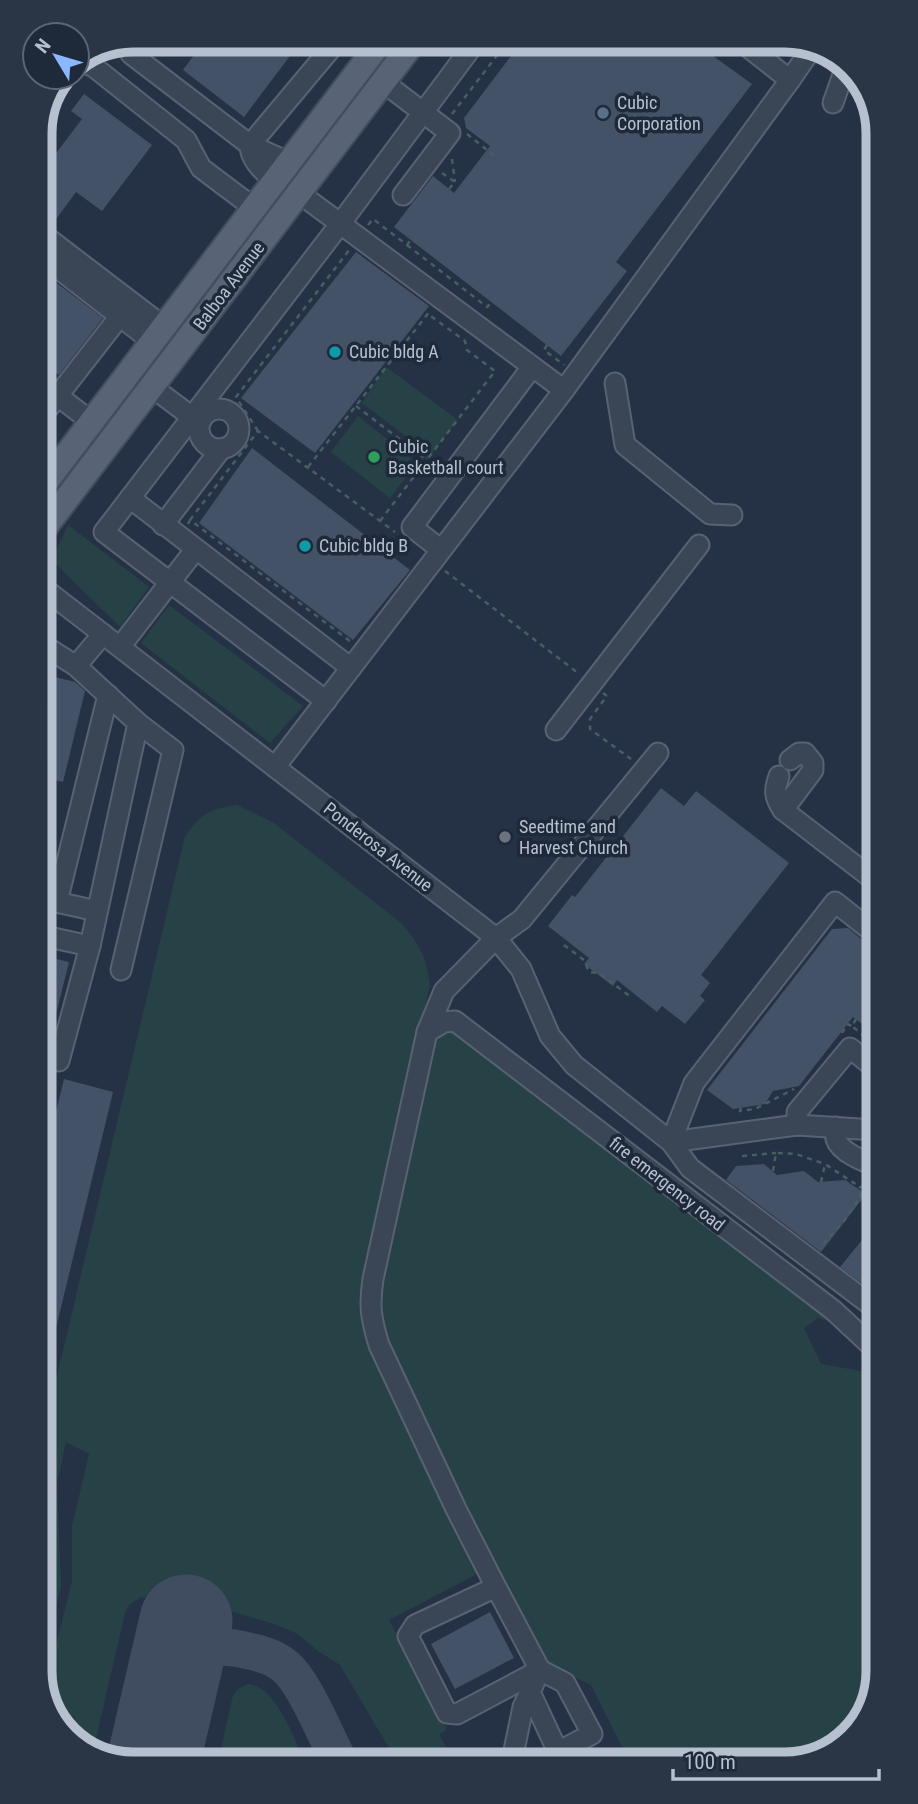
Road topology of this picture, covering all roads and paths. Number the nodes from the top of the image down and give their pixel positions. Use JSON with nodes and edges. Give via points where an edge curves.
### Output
{"nodes":[{"id":1,"x":132,"y":52,"type":"edge"},
{"id":2,"x":328,"y":52,"type":"edge"},
{"id":3,"x":370,"y":52,"type":"edge"},
{"id":4,"x":406,"y":52,"type":"edge"},
{"id":5,"x":467,"y":53,"type":"edge"},
{"id":6,"x":499,"y":53,"type":"edge"},
{"id":7,"x":756,"y":53,"type":"edge"},
{"id":8,"x":807,"y":56,"type":"edge"},
{"id":9,"x":91,"y":66,"type":"edge"},
{"id":10,"x":842,"y":76,"type":"edge"},
{"id":11,"x":790,"y":80,"type":"junction"},
{"id":12,"x":383,"y":82,"type":"junction"},
{"id":13,"x":833,"y":103,"type":"dead end"},
{"id":14,"x":422,"y":111,"type":"junction"},
{"id":15,"x":448,"y":119,"type":"dead end"},
{"id":16,"x":462,"y":130,"type":"dead end"},
{"id":17,"x":250,"y":145,"type":"junction"},
{"id":18,"x":496,"y":160,"type":"dead end"},
{"id":19,"x":280,"y":173,"type":"junction"},
{"id":20,"x":299,"y":193,"type":"junction"},
{"id":21,"x":403,"y":195,"type":"dead end"},
{"id":22,"x":254,"y":208,"type":"junction"},
{"id":23,"x":340,"y":224,"type":"junction"},
{"id":24,"x":366,"y":227,"type":"dead end"},
{"id":25,"x":411,"y":240,"type":"dead end"},
{"id":26,"x":53,"y":243,"type":"edge"},
{"id":27,"x":353,"y":245,"type":"dead end"},
{"id":28,"x":407,"y":245,"type":"junction"},
{"id":29,"x":53,"y":264,"type":"edge"},
{"id":30,"x":492,"y":302,"type":"dead end"},
{"id":31,"x":433,"y":306,"type":"dead end"},
{"id":32,"x":428,"y":314,"type":"junction"},
{"id":33,"x":120,"y":316,"type":"junction"},
{"id":34,"x":158,"y":334,"type":"junction"},
{"id":35,"x":547,"y":345,"type":"dead end"},
{"id":36,"x":532,"y":367,"type":"junction"},
{"id":37,"x":569,"y":382,"type":"junction"},
{"id":38,"x":615,"y":383,"type":"dead end"},
{"id":39,"x":53,"y":386,"type":"edge"},
{"id":40,"x":152,"y":387,"type":"junction"},
{"id":41,"x":53,"y":393,"type":"edge"},
{"id":42,"x":356,"y":405,"type":"junction"},
{"id":43,"x":197,"y":419,"type":"junction"},
{"id":44,"x":92,"y":422,"type":"junction"},
{"id":45,"x":258,"y":431,"type":"junction"},
{"id":46,"x":221,"y":449,"type":"junction"},
{"id":47,"x":53,"y":458,"type":"edge"},
{"id":48,"x":427,"y":460,"type":"junction"},
{"id":49,"x":308,"y":467,"type":"junction"},
{"id":50,"x":130,"y":498,"type":"junction"},
{"id":51,"x":732,"y":515,"type":"dead end"},
{"id":52,"x":53,"y":517,"type":"edge"},
{"id":53,"x":190,"y":520,"type":"junction"},
{"id":54,"x":380,"y":521,"type":"junction"},
{"id":55,"x":163,"y":525,"type":"junction"},
{"id":56,"x":184,"y":530,"type":"dead end"},
{"id":57,"x":399,"y":535,"type":"dead end"},
{"id":58,"x":699,"y":545,"type":"dead end"},
{"id":59,"x":195,"y":550,"type":"junction"},
{"id":60,"x":440,"y":558,"type":"junction"},
{"id":61,"x":170,"y":583,"type":"junction"},
{"id":62,"x":53,"y":595,"type":"edge"},
{"id":63,"x":103,"y":634,"type":"junction"},
{"id":64,"x":354,"y":645,"type":"dead end"},
{"id":65,"x":120,"y":647,"type":"junction"},
{"id":66,"x":53,"y":651,"type":"edge"},
{"id":67,"x":76,"y":666,"type":"junction"},
{"id":68,"x":351,"y":668,"type":"junction"},
{"id":69,"x":584,"y":677,"type":"dead end"},
{"id":70,"x":599,"y":690,"type":"dead end"},
{"id":71,"x":108,"y":695,"type":"junction"},
{"id":72,"x":326,"y":701,"type":"junction"},
{"id":73,"x":138,"y":723,"type":"junction"},
{"id":74,"x":556,"y":730,"type":"dead end"},
{"id":75,"x":658,"y":753,"type":"dead end"},
{"id":76,"x":636,"y":763,"type":"dead end"},
{"id":77,"x":275,"y":767,"type":"junction"},
{"id":78,"x":783,"y":810,"type":"junction"},
{"id":79,"x":866,"y":874,"type":"edge"},
{"id":80,"x":53,"y":892,"type":"edge"},
{"id":81,"x":52,"y":902,"type":"edge"},
{"id":82,"x":97,"y":911,"type":"junction"},
{"id":83,"x":866,"y":927,"type":"edge"},
{"id":84,"x":52,"y":938,"type":"edge"},
{"id":85,"x":496,"y":938,"type":"junction"},
{"id":86,"x":564,"y":945,"type":"dead end"},
{"id":87,"x":90,"y":946,"type":"junction"},
{"id":88,"x":121,"y":970,"type":"dead end"},
{"id":89,"x":444,"y":991,"type":"junction"},
{"id":90,"x":631,"y":997,"type":"dead end"},
{"id":91,"x":856,"y":1019,"type":"dead end"},
{"id":92,"x":455,"y":1021,"type":"junction"},
{"id":93,"x":847,"y":1024,"type":"dead end"},
{"id":94,"x":852,"y":1026,"type":"junction"},
{"id":95,"x":428,"y":1032,"type":"junction"},
{"id":96,"x":866,"y":1038,"type":"edge"},
{"id":97,"x":52,"y":1060,"type":"edge"},
{"id":98,"x":866,"y":1061,"type":"edge"},
{"id":99,"x":800,"y":1084,"type":"dead end"},
{"id":100,"x":741,"y":1108,"type":"dead end"},
{"id":101,"x":797,"y":1125,"type":"junction"},
{"id":102,"x":836,"y":1127,"type":"junction"},
{"id":103,"x":866,"y":1129,"type":"edge"},
{"id":104,"x":671,"y":1142,"type":"junction"},
{"id":105,"x":776,"y":1153,"type":"junction"},
{"id":106,"x":742,"y":1156,"type":"dead end"},
{"id":107,"x":866,"y":1162,"type":"edge"},
{"id":108,"x":824,"y":1164,"type":"junction"},
{"id":109,"x":773,"y":1171,"type":"dead end"},
{"id":110,"x":821,"y":1182,"type":"dead end"},
{"id":111,"x":860,"y":1187,"type":"junction"},
{"id":112,"x":866,"y":1187,"type":"edge"},
{"id":113,"x":823,"y":1244,"type":"dead end"},
{"id":114,"x":866,"y":1301,"type":"edge"},
{"id":115,"x":866,"y":1341,"type":"edge"},
{"id":116,"x":496,"y":1587,"type":"junction"},
{"id":117,"x":540,"y":1670,"type":"junction"},
{"id":118,"x":530,"y":1692,"type":"junction"},
{"id":119,"x":604,"y":1749,"type":"dead end"},
{"id":120,"x":514,"y":1752,"type":"edge"},
{"id":121,"x":558,"y":1752,"type":"edge"},
{"id":122,"x":559,"y":1752,"type":"edge"},
{"id":123,"x":600,"y":1752,"type":"edge"}],
"edges":[{"from":1,"to":17,"type":"street"},
{"from":2,"to":17,"type":"street"},
{"from":3,"to":19,"type":"main road","name":"Balboa Avenue"},
{"from":4,"to":12,"type":"main road","name":"Balboa Avenue"},
{"from":5,"to":14,"type":"street"},
{"from":6,"to":15,"type":"path"},
{"from":7,"to":11,"type":"street"},
{"from":8,"to":11,"type":"street"},
{"from":9,"to":22,"type":"street","via":[[186,140],[201,168]]},
{"from":10,"to":13,"type":"street"},
{"from":11,"to":37,"type":"street"},
{"from":12,"to":14,"type":"street"},
{"from":12,"to":20,"type":"main road","name":"Balboa Avenue"},
{"from":14,"to":21,"type":"street","via":[[450,132]]},
{"from":14,"to":23,"type":"street"},
{"from":16,"to":18,"type":"path"},
{"from":17,"to":19,"type":"street"},
{"from":19,"to":20,"type":"main road"},
{"from":19,"to":22,"type":"main road","name":"Balboa Avenue"},
{"from":20,"to":23,"type":"street"},
{"from":20,"to":40,"type":"main road","name":"Balboa Avenue"},
{"from":22,"to":34,"type":"main road","name":"Balboa Avenue"},
{"from":23,"to":36,"type":"street"},
{"from":23,"to":43,"type":"street"},
{"from":24,"to":28,"type":"path","via":[[373,219]]},
{"from":25,"to":28,"type":"path"},
{"from":26,"to":34,"type":"street"},
{"from":27,"to":45,"type":"path","via":[[236,397]]},
{"from":28,"to":30,"type":"path","via":[[487,307]]},
{"from":29,"to":33,"type":"street"},
{"from":31,"to":32,"type":"path"},
{"from":32,"to":42,"type":"path"},
{"from":32,"to":48,"type":"path","via":[[495,371]]},
{"from":33,"to":34,"type":"street"},
{"from":33,"to":39,"type":"street"},
{"from":34,"to":44,"type":"main road","name":"Balboa Avenue"},
{"from":35,"to":37,"type":"path","via":[[544,350]]},
{"from":36,"to":37,"type":"street"},
{"from":36,"to":60,"type":"street","via":[[412,527]]},
{"from":37,"to":60,"type":"street"},
{"from":38,"to":51,"type":"street","via":[[625,445],[710,514]]},
{"from":40,"to":43,"type":"street"},
{"from":40,"to":52,"type":"main road","name":"Balboa Avenue"},
{"from":41,"to":44,"type":"street"},
{"from":42,"to":48,"type":"path"},
{"from":42,"to":49,"type":"path"},
{"from":43,"to":46,"type":"street","via":[[201,437],[210,447]]},
{"from":43,"to":46,"type":"street","via":[[220,409],[236,417],[239,435],[231,446]]},
{"from":43,"to":50,"type":"street"},
{"from":44,"to":47,"type":"main road","name":"Balboa Avenue"},
{"from":45,"to":49,"type":"path"},
{"from":45,"to":53,"type":"path"},
{"from":46,"to":55,"type":"street"},
{"from":48,"to":54,"type":"path"},
{"from":49,"to":54,"type":"path"},
{"from":50,"to":55,"type":"street"},
{"from":50,"to":61,"type":"street","via":[[104,532]]},
{"from":53,"to":56,"type":"path"},
{"from":53,"to":64,"type":"path"},
{"from":54,"to":57,"type":"path"},
{"from":55,"to":59,"type":"street"},
{"from":58,"to":74,"type":"street"},
{"from":59,"to":61,"type":"street"},
{"from":59,"to":68,"type":"street"},
{"from":60,"to":68,"type":"street"},
{"from":60,"to":69,"type":"path"},
{"from":61,"to":65,"type":"street"},
{"from":61,"to":72,"type":"street"},
{"from":62,"to":63,"type":"street","name":"Ponderosa Avenue"},
{"from":63,"to":65,"type":"street","name":"Ponderosa Avenue"},
{"from":63,"to":67,"type":"street"},
{"from":65,"to":77,"type":"street","name":"Ponderosa Avenue"},
{"from":66,"to":67,"type":"street"},
{"from":67,"to":71,"type":"street"},
{"from":68,"to":72,"type":"street"},
{"from":70,"to":76,"type":"path","via":[[607,696],[590,719],[590,729]]},
{"from":71,"to":73,"type":"street"},
{"from":71,"to":80,"type":"street"},
{"from":72,"to":77,"type":"street"},
{"from":73,"to":82,"type":"street"},
{"from":73,"to":88,"type":"street","via":[[173,750]]},
{"from":75,"to":85,"type":"street","via":[[522,919]]},
{"from":77,"to":85,"type":"street","name":"Ponderosa Avenue"},
{"from":78,"to":78,"type":"street","via":[[775,799],[775,789],[784,768],[805,753],[813,770]]},
{"from":78,"to":79,"type":"street"},
{"from":81,"to":82,"type":"street"},
{"from":82,"to":87,"type":"street"},
{"from":83,"to":104,"type":"street","via":[[835,902],[694,1083]]},
{"from":84,"to":87,"type":"street"},
{"from":85,"to":89,"type":"street"},
{"from":85,"to":104,"type":"street","name":"Ponderosa Avenue","via":[[520,969],[550,1037],[574,1065]]},
{"from":86,"to":90,"type":"path","via":[[584,960],[589,972],[599,973]]},
{"from":87,"to":97,"type":"street","via":[[60,1061]]},
{"from":89,"to":92,"type":"street"},
{"from":89,"to":95,"type":"street"},
{"from":91,"to":94,"type":"path"},
{"from":92,"to":95,"type":"street"},
{"from":92,"to":115,"type":"street","name":"fire emergency road","via":[[833,1310]]},
{"from":93,"to":94,"type":"path"},
{"from":94,"to":96,"type":"path"},
{"from":95,"to":116,"type":"street","via":[[373,1279],[371,1317],[379,1345]]},
{"from":98,"to":101,"type":"street","via":[[850,1048],[797,1112]]},
{"from":99,"to":100,"type":"path","via":[[755,1109]]},
{"from":101,"to":102,"type":"street"},
{"from":101,"to":104,"type":"street"},
{"from":102,"to":103,"type":"street"},
{"from":102,"to":107,"type":"street","via":[[840,1144]]},
{"from":104,"to":114,"type":"street","name":"Ponderosa Avenue","via":[[690,1168]]},
{"from":105,"to":106,"type":"path"},
{"from":105,"to":108,"type":"path"},
{"from":105,"to":109,"type":"path"},
{"from":108,"to":110,"type":"path"},
{"from":108,"to":111,"type":"path"},
{"from":111,"to":112,"type":"path"},
{"from":111,"to":113,"type":"path","via":[[861,1196]]},
{"from":116,"to":117,"type":"street"},
{"from":116,"to":117,"type":"street","via":[[415,1625],[408,1636],[447,1713],[457,1714]]},
{"from":117,"to":118,"type":"street"},
{"from":117,"to":122,"type":"street","via":[[565,1684],[592,1734]]},
{"from":118,"to":120,"type":"street"},
{"from":118,"to":121,"type":"street"},
{"from":119,"to":123,"type":"path"}]}
